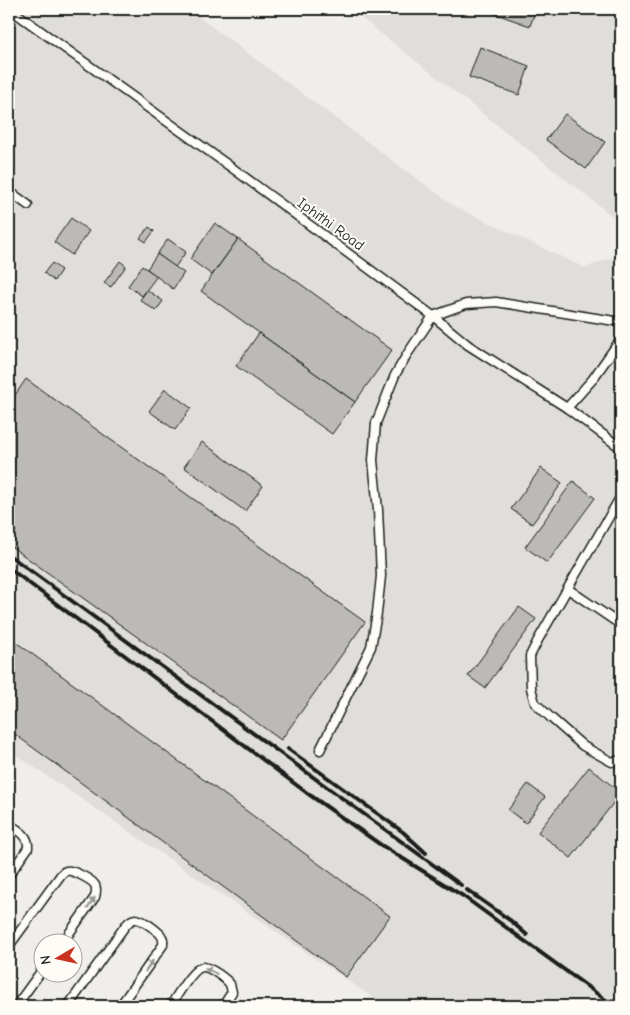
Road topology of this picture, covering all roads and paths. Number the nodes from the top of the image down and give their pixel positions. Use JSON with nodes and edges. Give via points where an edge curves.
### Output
{"nodes":[{"id":1,"x":10,"y":9,"type":"edge"},
{"id":2,"x":9,"y":191,"type":"edge"},
{"id":3,"x":28,"y":205,"type":"dead end"},
{"id":4,"x":433,"y":316,"type":"junction"},
{"id":5,"x":621,"y":322,"type":"edge"},
{"id":6,"x":621,"y":339,"type":"edge"},
{"id":7,"x":567,"y":408,"type":"junction"},
{"id":8,"x":621,"y":448,"type":"edge"},
{"id":9,"x":621,"y":496,"type":"edge"},
{"id":10,"x":568,"y":589,"type":"junction"},
{"id":11,"x":621,"y":625,"type":"edge"},
{"id":12,"x":320,"y":750,"type":"dead end"},
{"id":13,"x":621,"y":760,"type":"edge"},
{"id":14,"x":9,"y":824,"type":"edge"},
{"id":15,"x":9,"y":875,"type":"edge"},
{"id":16,"x":70,"y":932,"type":"edge"},
{"id":17,"x":9,"y":946,"type":"edge"},
{"id":18,"x":33,"y":982,"type":"edge"},
{"id":19,"x":16,"y":1006,"type":"edge"},
{"id":20,"x":68,"y":1006,"type":"edge"},
{"id":21,"x":120,"y":1006,"type":"edge"},
{"id":22,"x":170,"y":1006,"type":"edge"},
{"id":23,"x":223,"y":1006,"type":"edge"}],
"edges":[{"from":1,"to":4,"type":"lane","name":"Iphithi Road"},
{"from":2,"to":3,"type":"lane"},
{"from":4,"to":5,"type":"lane","via":[[466,304],[496,302]]},
{"from":4,"to":7,"type":"lane","name":"Iphithi Road","via":[[468,345]]},
{"from":4,"to":12,"type":"lane","via":[[395,375],[376,423],[373,460],[381,576],[377,613],[371,647]]},
{"from":6,"to":7,"type":"lane"},
{"from":7,"to":8,"type":"lane","name":"Iphithi Road"},
{"from":9,"to":10,"type":"lane"},
{"from":10,"to":11,"type":"lane"},
{"from":10,"to":13,"type":"lane","via":[[530,656],[535,703],[584,746],[612,762]]},
{"from":14,"to":15,"type":"lane","via":[[28,840],[28,848]]},
{"from":16,"to":17,"type":"lane","one_way":true,"via":[[96,894],[92,882],[68,870],[63,872]]},
{"from":18,"to":19,"type":"lane"},
{"from":21,"to":20,"type":"lane","one_way":true,"via":[[163,945],[163,937],[142,920],[129,921]]},
{"from":23,"to":22,"type":"lane","one_way":true,"via":[[232,992],[230,984],[204,967],[196,970]]}]}
